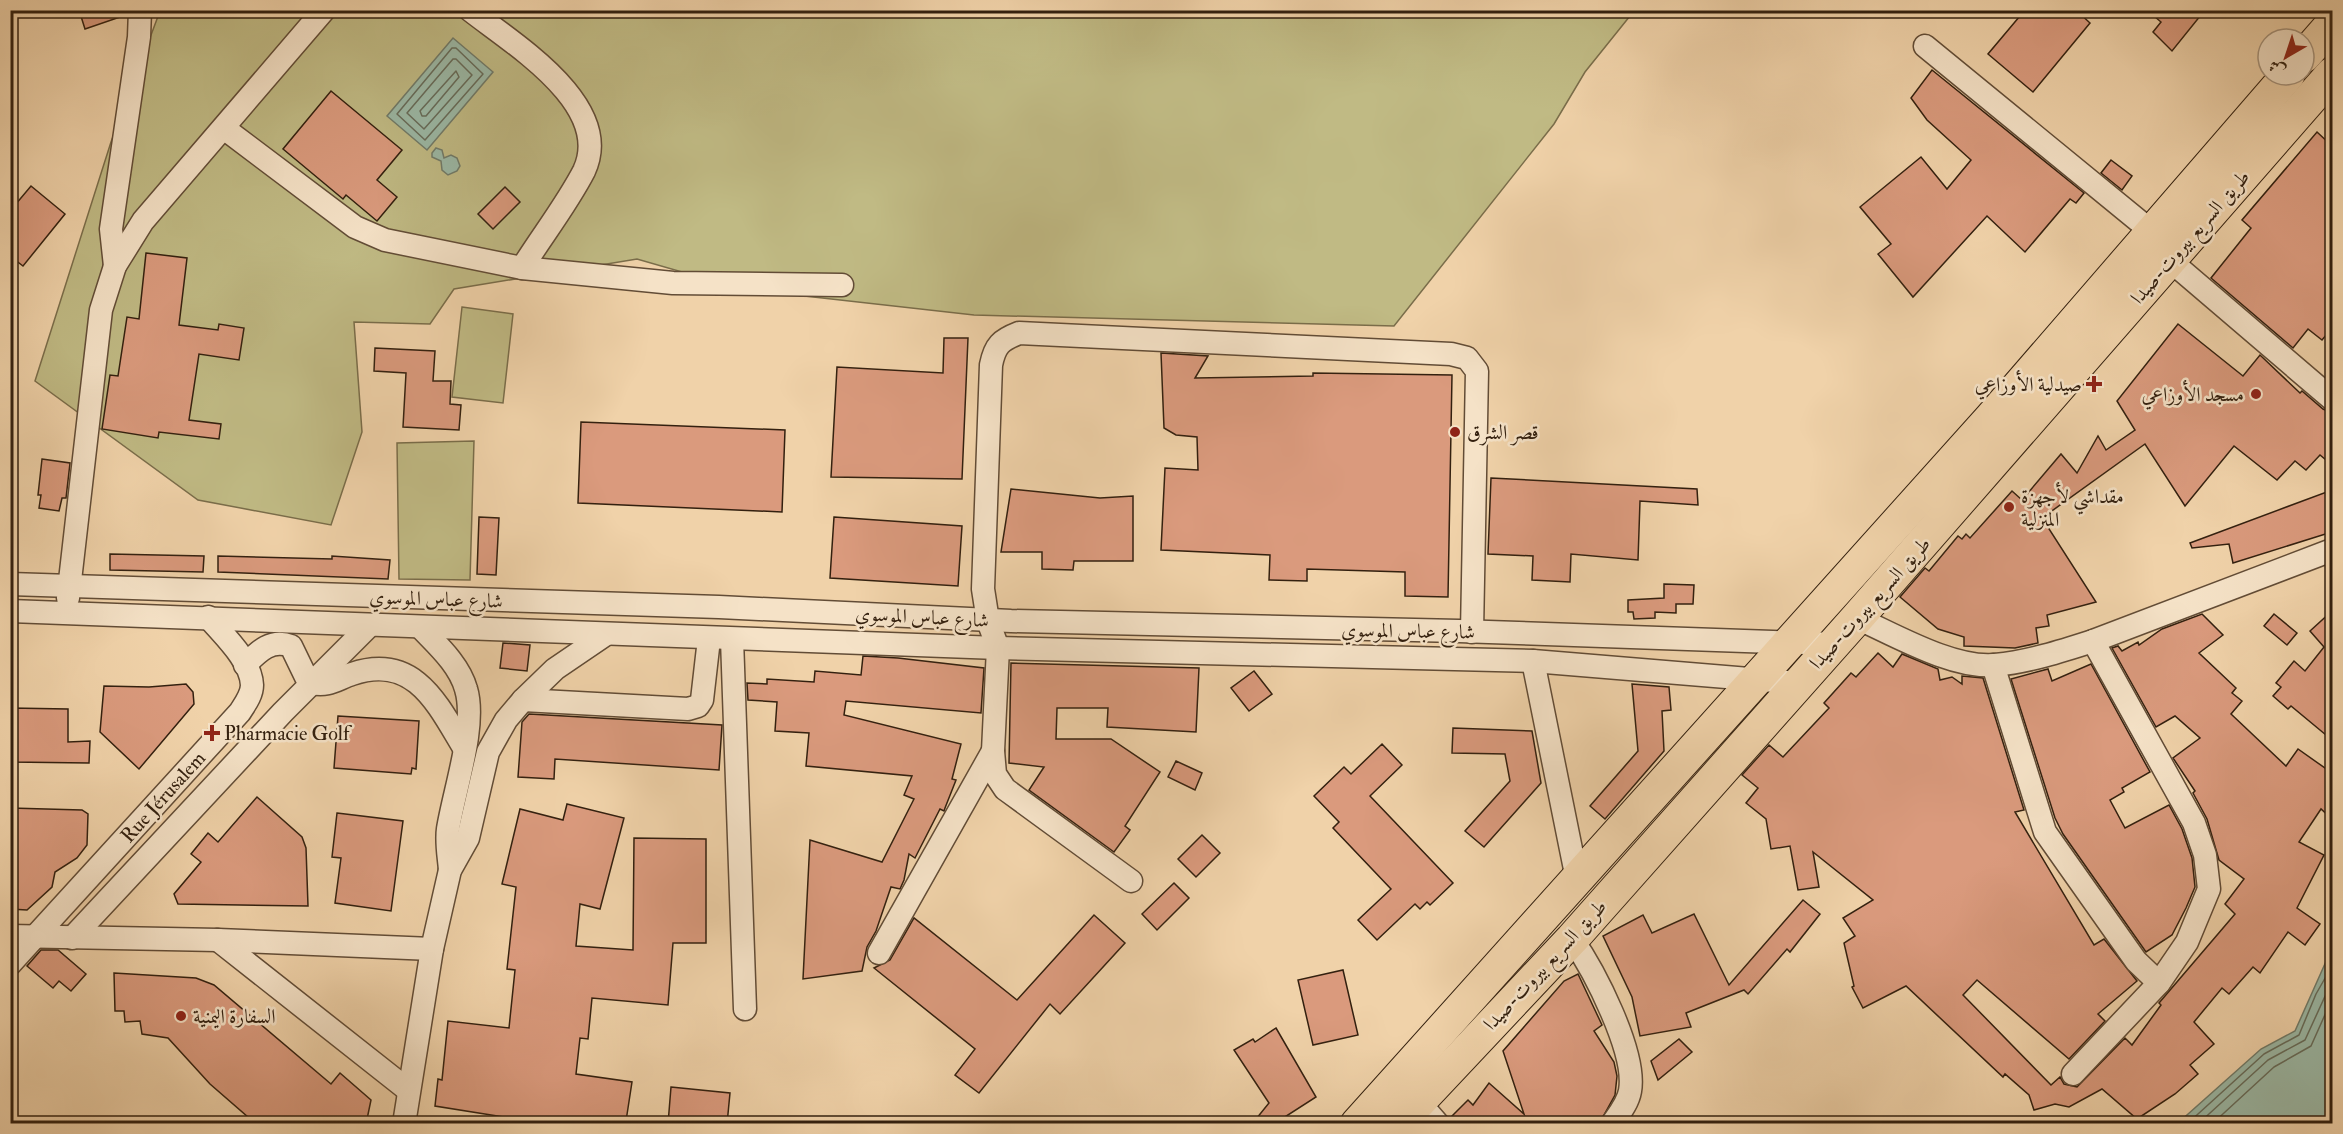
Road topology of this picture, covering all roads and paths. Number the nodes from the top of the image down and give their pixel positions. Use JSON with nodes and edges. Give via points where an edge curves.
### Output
{"nodes":[{"id":1,"x":140,"y":10,"type":"edge"},
{"id":2,"x":324,"y":10,"type":"edge"},
{"id":3,"x":470,"y":10,"type":"edge"},
{"id":4,"x":2332,"y":24,"type":"edge"},
{"id":5,"x":2316,"y":42,"type":"edge"},
{"id":6,"x":1925,"y":46,"type":"dead end"},
{"id":7,"x":2332,"y":74,"type":"edge"},
{"id":8,"x":2277,"y":87,"type":"edge"},
{"id":9,"x":225,"y":129,"type":"junction"},
{"id":10,"x":2196,"y":180,"type":"junction"},
{"id":11,"x":2220,"y":203,"type":"junction"},
{"id":12,"x":2148,"y":235,"type":"junction"},
{"id":13,"x":2170,"y":260,"type":"junction"},
{"id":14,"x":115,"y":266,"type":"junction"},
{"id":15,"x":522,"y":268,"type":"junction"},
{"id":16,"x":842,"y":285,"type":"dead end"},
{"id":17,"x":2332,"y":399,"type":"edge"},
{"id":18,"x":2332,"y":550,"type":"edge"},
{"id":19,"x":10,"y":584,"type":"edge"},
{"id":20,"x":69,"y":585,"type":"junction"},
{"id":21,"x":10,"y":611,"type":"edge"},
{"id":22,"x":68,"y":611,"type":"junction"},
{"id":23,"x":208,"y":617,"type":"junction"},
{"id":24,"x":1857,"y":618,"type":"junction"},
{"id":25,"x":988,"y":621,"type":"junction"},
{"id":26,"x":368,"y":627,"type":"junction"},
{"id":27,"x":420,"y":627,"type":"junction"},
{"id":28,"x":1472,"y":632,"type":"junction"},
{"id":29,"x":604,"y":635,"type":"junction"},
{"id":30,"x":709,"y":639,"type":"junction"},
{"id":31,"x":732,"y":639,"type":"junction"},
{"id":32,"x":1792,"y":641,"type":"junction"},
{"id":33,"x":2093,"y":641,"type":"junction"},
{"id":34,"x":1833,"y":644,"type":"junction"},
{"id":35,"x":998,"y":648,"type":"junction"},
{"id":36,"x":1533,"y":661,"type":"junction"},
{"id":37,"x":244,"y":665,"type":"junction"},
{"id":38,"x":1994,"y":665,"type":"junction"},
{"id":39,"x":1756,"y":680,"type":"junction"},
{"id":40,"x":312,"y":683,"type":"junction"},
{"id":41,"x":1798,"y":683,"type":"junction"},
{"id":42,"x":523,"y":700,"type":"junction"},
{"id":43,"x":464,"y":748,"type":"junction"},
{"id":44,"x":993,"y":751,"type":"junction"},
{"id":45,"x":450,"y":870,"type":"junction"},
{"id":46,"x":1577,"y":879,"type":"junction"},
{"id":47,"x":1131,"y":881,"type":"dead end"},
{"id":48,"x":10,"y":936,"type":"edge"},
{"id":49,"x":36,"y":937,"type":"junction"},
{"id":50,"x":72,"y":938,"type":"junction"},
{"id":51,"x":1572,"y":939,"type":"junction"},
{"id":52,"x":218,"y":940,"type":"junction"},
{"id":53,"x":432,"y":950,"type":"junction"},
{"id":54,"x":879,"y":953,"type":"dead end"},
{"id":55,"x":10,"y":964,"type":"edge"},
{"id":56,"x":2159,"y":982,"type":"junction"},
{"id":57,"x":745,"y":1009,"type":"dead end"},
{"id":58,"x":2073,"y":1074,"type":"dead end"},
{"id":59,"x":408,"y":1090,"type":"junction"},
{"id":60,"x":1418,"y":1116,"type":"edge"},
{"id":61,"x":404,"y":1124,"type":"edge"},
{"id":62,"x":1357,"y":1124,"type":"edge"},
{"id":63,"x":1612,"y":1124,"type":"edge"}],
"edges":[{"from":1,"to":14,"type":"street","via":[[111,229]]},
{"from":2,"to":9,"type":"street"},
{"from":3,"to":15,"type":"street","via":[[547,71],[581,111],[588,131],[590,148],[584,170]]},
{"from":4,"to":5,"type":"highway"},
{"from":6,"to":12,"type":"street"},
{"from":7,"to":11,"type":"highway","name":"طريق السريع بيروت-صيدا"},
{"from":8,"to":10,"type":"highway","name":"طريق السريع بيروت-صيدا"},
{"from":9,"to":14,"type":"street","via":[[144,221]]},
{"from":9,"to":15,"type":"street","via":[[355,227],[385,240]]},
{"from":10,"to":11,"type":"highway"},
{"from":10,"to":12,"type":"highway","name":"طريق السريع بيروت-صيدا"},
{"from":11,"to":13,"type":"highway","name":"طريق السريع بيروت-صيدا"},
{"from":12,"to":13,"type":"street"},
{"from":12,"to":32,"type":"highway","name":"طريق السريع بيروت-صيدا"},
{"from":13,"to":17,"type":"street"},
{"from":13,"to":24,"type":"highway","name":"طريق السريع بيروت-صيدا"},
{"from":14,"to":20,"type":"street","via":[[102,310]]},
{"from":15,"to":16,"type":"street","via":[[673,283]]},
{"from":18,"to":33,"type":"street"},
{"from":19,"to":20,"type":"street","name":"شارع عباس الموسوي"},
{"from":20,"to":22,"type":"street"},
{"from":20,"to":25,"type":"street","name":"شارع عباس الموسوي","via":[[719,607]]},
{"from":21,"to":22,"type":"street","name":"شارع عباس الموسوي"},
{"from":22,"to":23,"type":"street","name":"شارع عباس الموسوي"},
{"from":23,"to":26,"type":"street","name":"شارع عباس الموسوي"},
{"from":23,"to":37,"type":"street","name":"Rue Jérusalem"},
{"from":24,"to":34,"type":"highway","name":"طريق السريع بيروت-صيدا"},
{"from":24,"to":38,"type":"street","via":[[1960,662]]},
{"from":25,"to":28,"type":"street","name":"شارع عباس الموسوي"},
{"from":25,"to":28,"type":"street","via":[[984,590],[991,365],[994,348],[1019,333],[1451,354],[1467,358],[1473,363],[1477,379]]},
{"from":25,"to":35,"type":"street"},
{"from":26,"to":27,"type":"street","name":"شارع عباس الموسوي"},
{"from":26,"to":40,"type":"street","name":"Rue Jérusalem"},
{"from":27,"to":29,"type":"street","name":"شارع عباس الموسوي"},
{"from":27,"to":43,"type":"street","via":[[447,656],[467,689]]},
{"from":28,"to":32,"type":"street","name":"شارع عباس الموسوي"},
{"from":29,"to":30,"type":"street","name":"شارع عباس الموسوي"},
{"from":29,"to":42,"type":"street","via":[[555,669]]},
{"from":30,"to":31,"type":"street","name":"شارع عباس الموسوي"},
{"from":30,"to":42,"type":"street","via":[[698,706],[687,709]]},
{"from":31,"to":35,"type":"street","name":"شارع عباس الموسوي"},
{"from":31,"to":57,"type":"street"},
{"from":32,"to":34,"type":"street","name":"شارع عباس الموسوي"},
{"from":32,"to":39,"type":"highway","name":"طريق السريع بيروت-صيدا"},
{"from":33,"to":38,"type":"street"},
{"from":33,"to":56,"type":"street","via":[[2194,823],[2205,855],[2209,889],[2187,942]]},
{"from":34,"to":41,"type":"highway","name":"طريق السريع بيروت-صيدا"},
{"from":35,"to":36,"type":"street","name":"شارع عباس الموسوي"},
{"from":35,"to":44,"type":"street"},
{"from":36,"to":39,"type":"street","name":"شارع عباس الموسوي"},
{"from":36,"to":46,"type":"street"},
{"from":37,"to":40,"type":"street","via":[[270,644],[285,644],[297,654]]},
{"from":37,"to":49,"type":"street","name":"Rue Jérusalem","via":[[252,685],[249,699],[240,711]]},
{"from":38,"to":56,"type":"street","via":[[2045,832],[2124,946]]},
{"from":39,"to":41,"type":"street","name":"شارع عباس الموسوي"},
{"from":39,"to":46,"type":"highway","name":"طريق السريع بيروت-صيدا"},
{"from":40,"to":43,"type":"street","via":[[333,683],[352,674],[380,670],[410,677],[429,691]]},
{"from":40,"to":50,"type":"street","name":"Rue Jérusalem"},
{"from":41,"to":51,"type":"highway","name":"طريق السريع بيروت-صيدا"},
{"from":42,"to":45,"type":"street","via":[[488,752],[468,838]]},
{"from":43,"to":45,"type":"street","via":[[447,832]]},
{"from":44,"to":47,"type":"street","via":[[995,774],[1005,789]]},
{"from":44,"to":54,"type":"street"},
{"from":45,"to":53,"type":"street"},
{"from":46,"to":62,"type":"highway","name":"طريق السريع بيروت-صيدا"},
{"from":48,"to":49,"type":"street"},
{"from":49,"to":50,"type":"street"},
{"from":49,"to":55,"type":"street","name":"Rue Jérusalem"},
{"from":50,"to":52,"type":"street"},
{"from":51,"to":60,"type":"highway","name":"طريق السريع بيروت-صيدا"},
{"from":51,"to":63,"type":"street","via":[[1628,1054],[1629,1094]]},
{"from":52,"to":53,"type":"street"},
{"from":52,"to":59,"type":"street"},
{"from":53,"to":59,"type":"street"},
{"from":56,"to":58,"type":"street"},
{"from":59,"to":61,"type":"street"}]}
